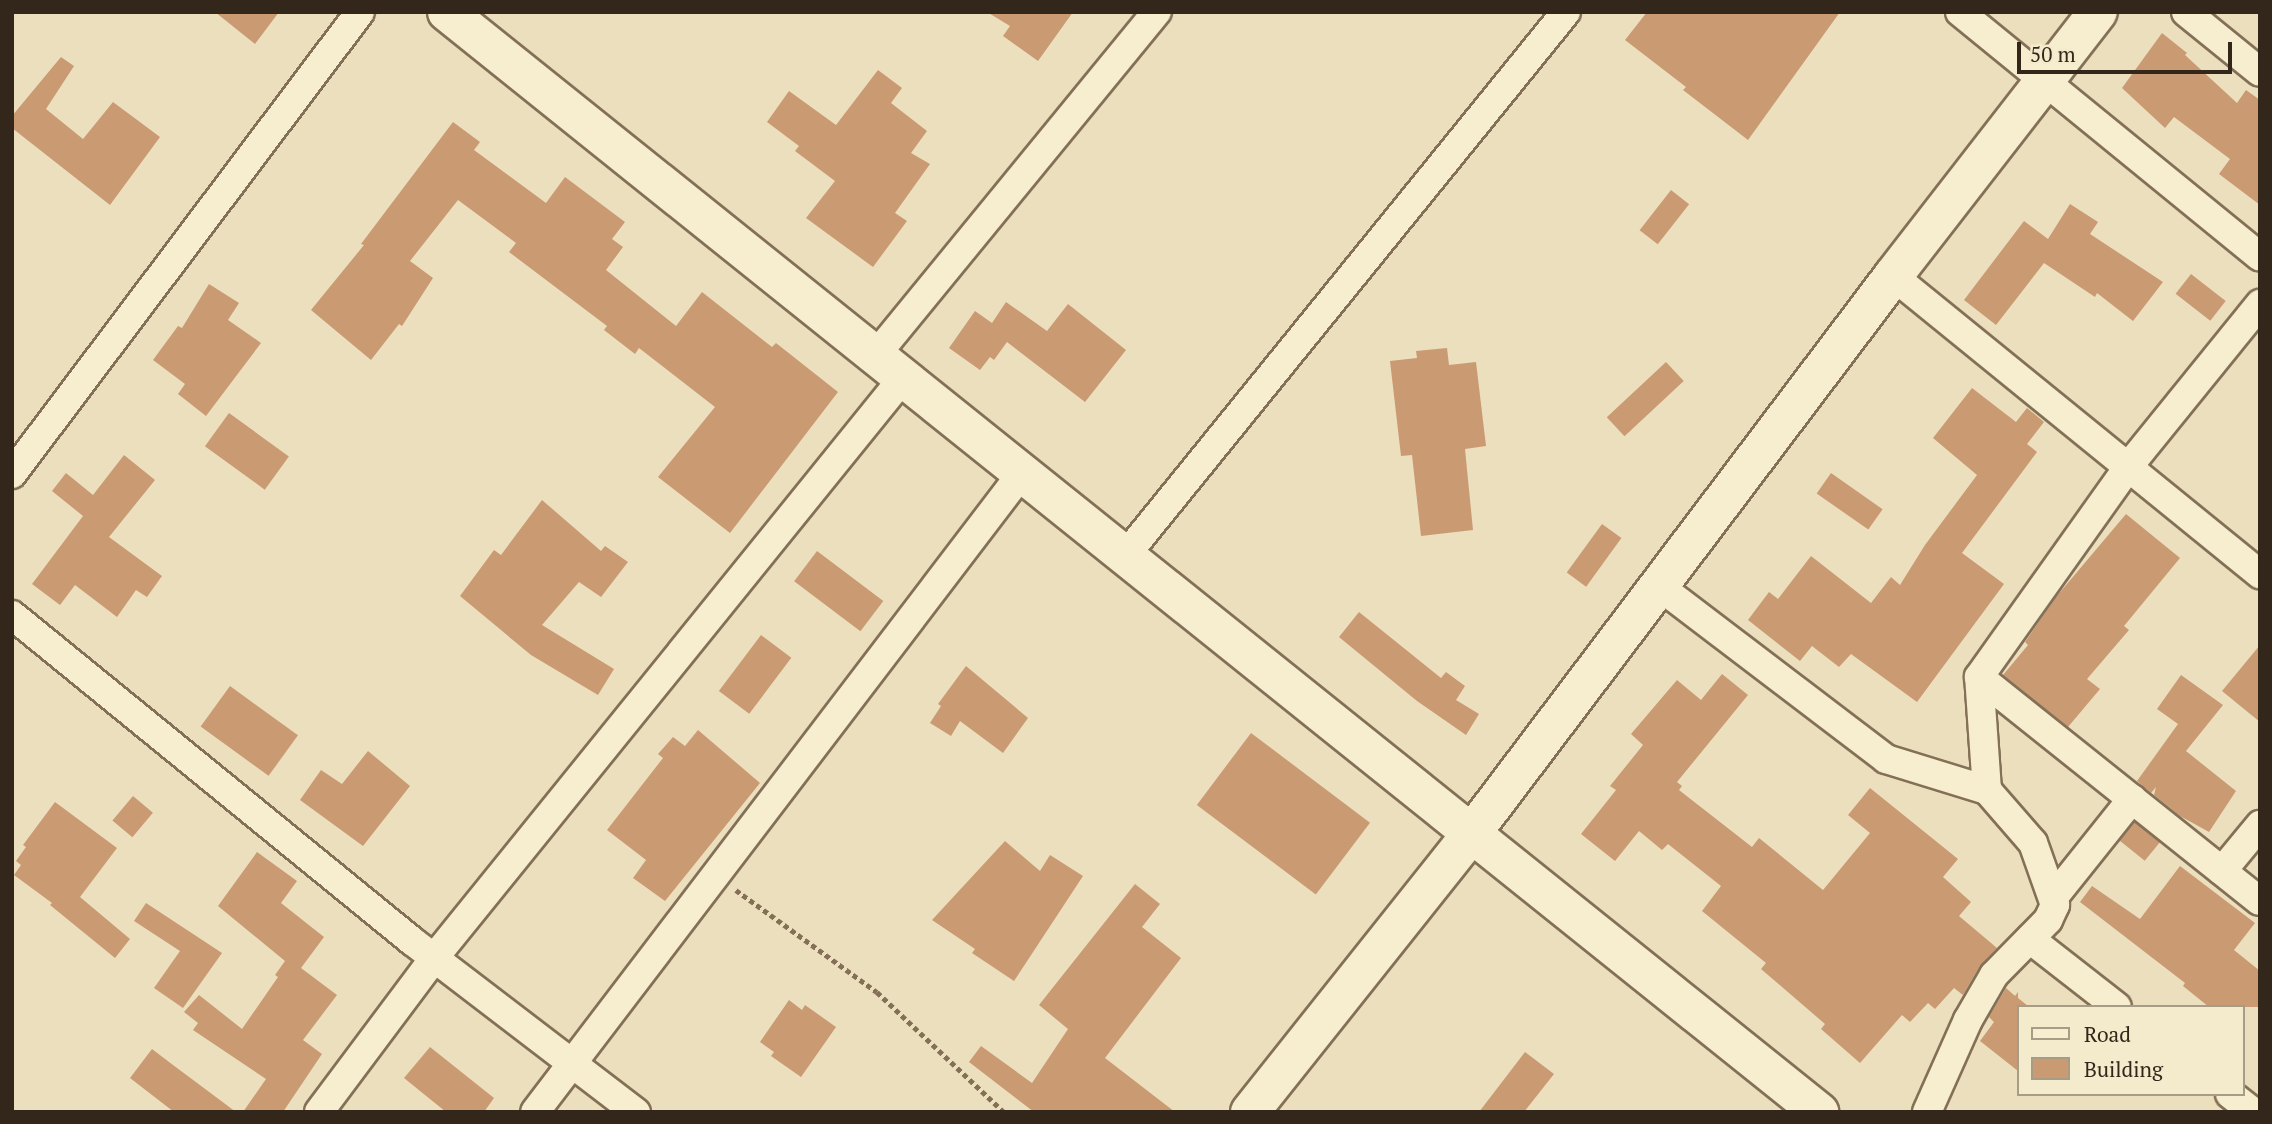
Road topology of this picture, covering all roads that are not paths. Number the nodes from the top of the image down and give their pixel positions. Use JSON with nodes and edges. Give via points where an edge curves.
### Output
{"nodes":[{"id":1,"x":360,"y":12,"type":"edge"},
{"id":2,"x":447,"y":12,"type":"edge"},
{"id":3,"x":1157,"y":12,"type":"edge"},
{"id":4,"x":1566,"y":12,"type":"edge"},
{"id":5,"x":1960,"y":12,"type":"edge"},
{"id":6,"x":2098,"y":12,"type":"edge"},
{"id":7,"x":2186,"y":12,"type":"edge"},
{"id":8,"x":2260,"y":72,"type":"edge"},
{"id":9,"x":2044,"y":82,"type":"junction"},
{"id":10,"x":2260,"y":257,"type":"edge"},
{"id":11,"x":1893,"y":276,"type":"junction"},
{"id":12,"x":2260,"y":304,"type":"edge"},
{"id":13,"x":889,"y":367,"type":"junction"},
{"id":14,"x":2128,"y":467,"type":"junction"},
{"id":15,"x":1022,"y":473,"type":"junction"},
{"id":16,"x":12,"y":474,"type":"edge"},
{"id":17,"x":1125,"y":556,"type":"junction"},
{"id":18,"x":2260,"y":574,"type":"edge"},
{"id":19,"x":1659,"y":586,"type":"junction"},
{"id":20,"x":12,"y":615,"type":"edge"},
{"id":21,"x":1979,"y":677,"type":"junction"},
{"id":22,"x":1987,"y":790,"type":"junction"},
{"id":23,"x":2132,"y":799,"type":"junction"},
{"id":24,"x":2260,"y":825,"type":"edge"},
{"id":25,"x":1472,"y":833,"type":"junction"},
{"id":26,"x":2222,"y":871,"type":"junction"},
{"id":27,"x":2053,"y":898,"type":"junction"},
{"id":28,"x":2260,"y":901,"type":"edge"},
{"id":29,"x":2030,"y":939,"type":"junction"},
{"id":30,"x":434,"y":958,"type":"junction"},
{"id":31,"x":2115,"y":1005,"type":"edge"},
{"id":32,"x":572,"y":1063,"type":"junction"},
{"id":33,"x":2233,"y":1096,"type":"edge"},
{"id":34,"x":319,"y":1112,"type":"edge"},
{"id":35,"x":535,"y":1112,"type":"edge"},
{"id":36,"x":636,"y":1112,"type":"edge"},
{"id":37,"x":1250,"y":1112,"type":"edge"},
{"id":38,"x":1819,"y":1112,"type":"edge"},
{"id":39,"x":1927,"y":1112,"type":"edge"},
{"id":40,"x":2253,"y":1112,"type":"edge"}],
"edges":[{"from":1,"to":16,"type":"street"},
{"from":2,"to":13,"type":"street"},
{"from":3,"to":13,"type":"street"},
{"from":4,"to":17,"type":"street"},
{"from":5,"to":9,"type":"street"},
{"from":6,"to":9,"type":"street"},
{"from":7,"to":8,"type":"street"},
{"from":9,"to":10,"type":"street"},
{"from":9,"to":11,"type":"street"},
{"from":11,"to":14,"type":"street"},
{"from":11,"to":19,"type":"street"},
{"from":12,"to":14,"type":"street"},
{"from":13,"to":15,"type":"street"},
{"from":13,"to":30,"type":"street"},
{"from":14,"to":18,"type":"street"},
{"from":14,"to":21,"type":"street"},
{"from":15,"to":17,"type":"street"},
{"from":15,"to":32,"type":"street"},
{"from":17,"to":25,"type":"street"},
{"from":19,"to":22,"type":"street","via":[[1886,759]]},
{"from":19,"to":25,"type":"street"},
{"from":20,"to":30,"type":"street"},
{"from":21,"to":22,"type":"street"},
{"from":21,"to":23,"type":"street"},
{"from":22,"to":27,"type":"street","via":[[2033,843]]},
{"from":23,"to":26,"type":"street"},
{"from":23,"to":27,"type":"street"},
{"from":24,"to":26,"type":"street"},
{"from":25,"to":37,"type":"street"},
{"from":25,"to":38,"type":"street"},
{"from":26,"to":28,"type":"street"},
{"from":27,"to":29,"type":"street","via":[[2055,905],[2048,920]]},
{"from":29,"to":31,"type":"street"},
{"from":29,"to":39,"type":"street","via":[[1994,975],[1968,1020]]},
{"from":30,"to":32,"type":"street"},
{"from":30,"to":34,"type":"street"},
{"from":32,"to":35,"type":"street"},
{"from":32,"to":36,"type":"street"},
{"from":33,"to":40,"type":"street"}]}
